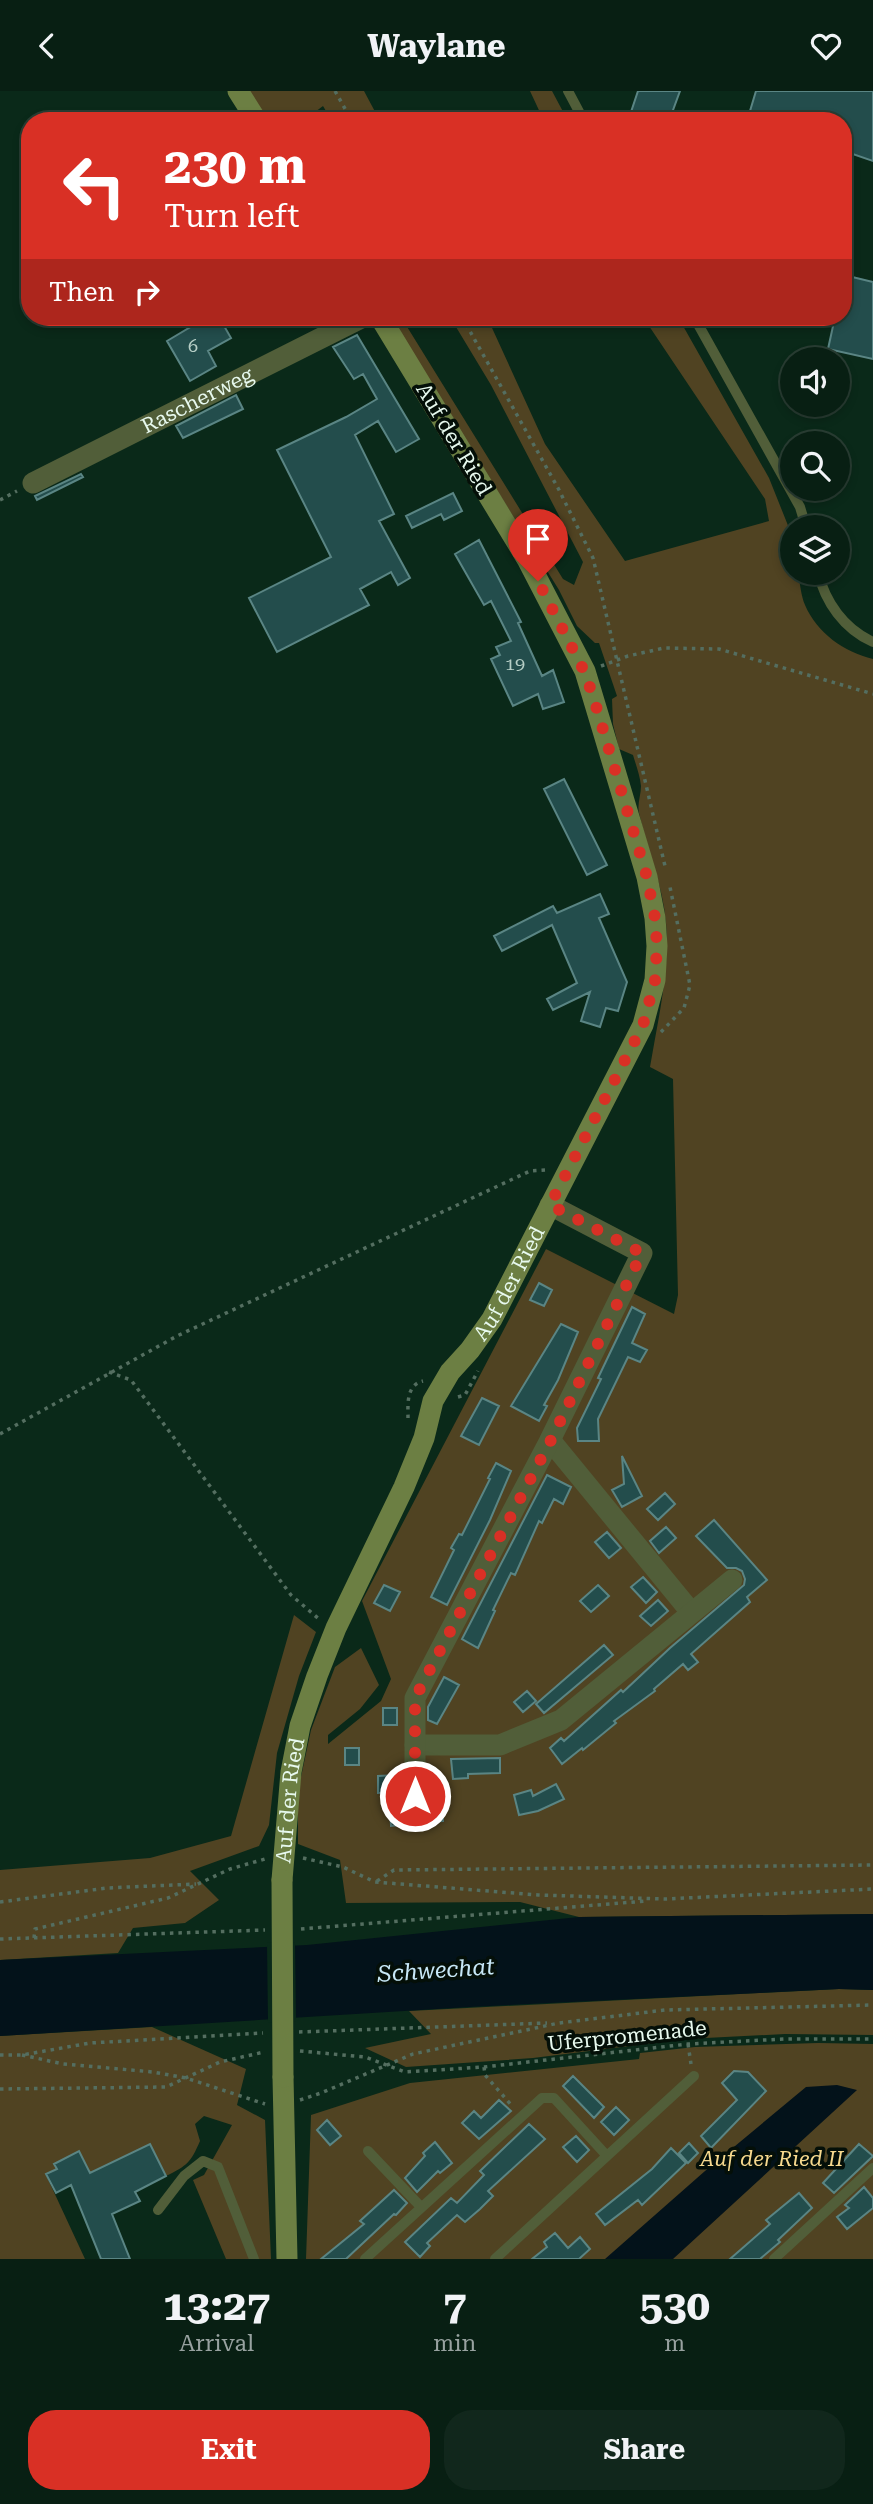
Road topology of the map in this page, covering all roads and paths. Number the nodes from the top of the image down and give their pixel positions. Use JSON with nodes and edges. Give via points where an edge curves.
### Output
{"nodes":[{"id":1,"x":238,"y":91,"type":"edge"},
{"id":2,"x":335,"y":91,"type":"edge"},
{"id":3,"x":568,"y":91,"type":"edge"},
{"id":4,"x":251,"y":112,"type":"edge"},
{"id":5,"x":347,"y":112,"type":"edge"},
{"id":6,"x":579,"y":112,"type":"edge"},
{"id":7,"x":345,"y":326,"type":"edge"},
{"id":8,"x":385,"y":326,"type":"edge"},
{"id":9,"x":467,"y":326,"type":"edge"},
{"id":10,"x":699,"y":326,"type":"edge"},
{"id":11,"x":33,"y":483,"type":"dead end"},
{"id":12,"x":802,"y":515,"type":"edge"},
{"id":13,"x":821,"y":585,"type":"edge"},
{"id":14,"x":873,"y":642,"type":"edge"},
{"id":15,"x":617,"y":660,"type":"junction"},
{"id":16,"x":873,"y":694,"type":"edge"},
{"id":17,"x":655,"y":1043,"type":"dead end"},
{"id":18,"x":566,"y":1173,"type":"junction"},
{"id":19,"x":550,"y":1205,"type":"junction"},
{"id":20,"x":478,"y":1371,"type":"dead end"},
{"id":21,"x":109,"y":1372,"type":"junction"},
{"id":22,"x":440,"y":1388,"type":"junction"},
{"id":23,"x":407,"y":1426,"type":"dead end"},
{"id":24,"x":0,"y":1434,"type":"edge"},
{"id":25,"x":551,"y":1440,"type":"junction"},
{"id":26,"x":732,"y":1580,"type":"dead end"},
{"id":27,"x":691,"y":1612,"type":"junction"},
{"id":28,"x":336,"y":1629,"type":"junction"},
{"id":29,"x":415,"y":1745,"type":"junction"},
{"id":30,"x":415,"y":1796,"type":"dead end"},
{"id":31,"x":276,"y":1864,"type":"junction"},
{"id":32,"x":873,"y":1865,"type":"edge"},
{"id":33,"x":375,"y":1882,"type":"junction"},
{"id":34,"x":200,"y":1884,"type":"junction"},
{"id":35,"x":873,"y":1889,"type":"edge"},
{"id":36,"x":665,"y":1899,"type":"junction"},
{"id":37,"x":0,"y":1902,"type":"edge"},
{"id":38,"x":295,"y":1929,"type":"dead end"},
{"id":39,"x":271,"y":1930,"type":"dead end"},
{"id":40,"x":34,"y":1938,"type":"junction"},
{"id":41,"x":0,"y":1939,"type":"edge"},
{"id":42,"x":873,"y":2005,"type":"edge"},
{"id":43,"x":559,"y":2023,"type":"junction"},
{"id":44,"x":275,"y":2032,"type":"dead end"},
{"id":45,"x":289,"y":2032,"type":"dead end"},
{"id":46,"x":873,"y":2039,"type":"edge"},
{"id":47,"x":688,"y":2044,"type":"junction"},
{"id":48,"x":0,"y":2055,"type":"edge"},
{"id":49,"x":22,"y":2055,"type":"junction"},
{"id":50,"x":690,"y":2058,"type":"dead end"},
{"id":51,"x":385,"y":2066,"type":"junction"},
{"id":52,"x":484,"y":2067,"type":"junction"},
{"id":53,"x":694,"y":2076,"type":"dead end"},
{"id":54,"x":186,"y":2078,"type":"junction"},
{"id":55,"x":0,"y":2089,"type":"edge"},
{"id":56,"x":278,"y":2103,"type":"junction"},
{"id":57,"x":522,"y":2116,"type":"junction"},
{"id":58,"x":368,"y":2151,"type":"dead end"},
{"id":59,"x":607,"y":2156,"type":"junction"},
{"id":60,"x":873,"y":2168,"type":"edge"},
{"id":61,"x":421,"y":2207,"type":"junction"},
{"id":62,"x":159,"y":2210,"type":"dead end"},
{"id":63,"x":254,"y":2259,"type":"edge"},
{"id":64,"x":287,"y":2259,"type":"edge"},
{"id":65,"x":365,"y":2259,"type":"edge"},
{"id":66,"x":495,"y":2259,"type":"edge"},
{"id":67,"x":774,"y":2259,"type":"edge"}],
"edges":[{"from":1,"to":4,"type":"main road"},
{"from":2,"to":5,"type":"path"},
{"from":3,"to":6,"type":"lane"},
{"from":7,"to":11,"type":"street","name":"Rascherweg"},
{"from":8,"to":18,"type":"main road","name":"Auf der Ried","via":[[527,559],[584,671],[647,877],[657,946],[655,980],[643,1025]]},
{"from":9,"to":15,"type":"path","via":[[593,558]]},
{"from":10,"to":12,"type":"lane"},
{"from":13,"to":14,"type":"lane","via":[[839,617]]},
{"from":15,"to":16,"type":"path","via":[[664,648],[719,649]]},
{"from":15,"to":17,"type":"path","via":[[690,985],[684,1008]]},
{"from":18,"to":19,"type":"main road","name":"Auf der Ried"},
{"from":18,"to":21,"type":"path","via":[[530,1171]]},
{"from":19,"to":22,"type":"main road","name":"Auf der Ried","via":[[492,1319]]},
{"from":19,"to":25,"type":"street","via":[[642,1253]]},
{"from":20,"to":22,"type":"path","via":[[465,1395],[458,1397]]},
{"from":21,"to":24,"type":"path"},
{"from":21,"to":28,"type":"path","via":[[131,1380],[291,1595]]},
{"from":22,"to":23,"type":"path","via":[[424,1381],[411,1388]]},
{"from":22,"to":28,"type":"main road","name":"Auf der Ried","via":[[404,1487]]},
{"from":25,"to":27,"type":"street"},
{"from":25,"to":29,"type":"street","via":[[415,1698]]},
{"from":26,"to":27,"type":"street"},
{"from":27,"to":29,"type":"street","via":[[561,1720],[500,1745]]},
{"from":28,"to":31,"type":"main road","name":"Auf der Ried","via":[[300,1726]]},
{"from":29,"to":30,"type":"street"},
{"from":31,"to":33,"type":"path","via":[[343,1867]]},
{"from":31,"to":34,"type":"path","via":[[229,1869]]},
{"from":31,"to":56,"type":"main road","name":"Auf der Ried","bridge":true,"via":[[284,2077]]},
{"from":32,"to":33,"type":"path","via":[[394,1870]]},
{"from":33,"to":36,"type":"path"},
{"from":34,"to":37,"type":"path","via":[[107,1888]]},
{"from":34,"to":40,"type":"path","via":[[168,1898],[35,1929]]},
{"from":35,"to":36,"type":"path"},
{"from":36,"to":38,"type":"path"},
{"from":39,"to":40,"type":"path"},
{"from":40,"to":41,"type":"path"},
{"from":42,"to":43,"type":"path","via":[[665,2010]]},
{"from":43,"to":45,"type":"path"},
{"from":43,"to":51,"type":"path","via":[[413,2054]]},
{"from":44,"to":49,"type":"path","via":[[90,2043]]},
{"from":46,"to":47,"type":"path","name":"Uferpromenade"},
{"from":47,"to":50,"type":"path"},
{"from":47,"to":52,"type":"path","name":"Uferpromenade"},
{"from":48,"to":49,"type":"path"},
{"from":49,"to":54,"type":"path"},
{"from":51,"to":52,"type":"path","name":"Uferpromenade","via":[[405,2072]]},
{"from":51,"to":56,"type":"path","via":[[321,2093]]},
{"from":52,"to":57,"type":"path","via":[[485,2075]]},
{"from":53,"to":59,"type":"lane"},
{"from":54,"to":55,"type":"path","via":[[166,2087]]},
{"from":54,"to":56,"type":"path"},
{"from":56,"to":64,"type":"main road"},
{"from":57,"to":59,"type":"lane","via":[[542,2098],[554,2098]]},
{"from":57,"to":61,"type":"lane"},
{"from":58,"to":61,"type":"lane"},
{"from":59,"to":66,"type":"lane"},
{"from":60,"to":67,"type":"lane"},
{"from":61,"to":65,"type":"lane"},
{"from":62,"to":63,"type":"lane","via":[[184,2176],[202,2161],[218,2167]]}]}
